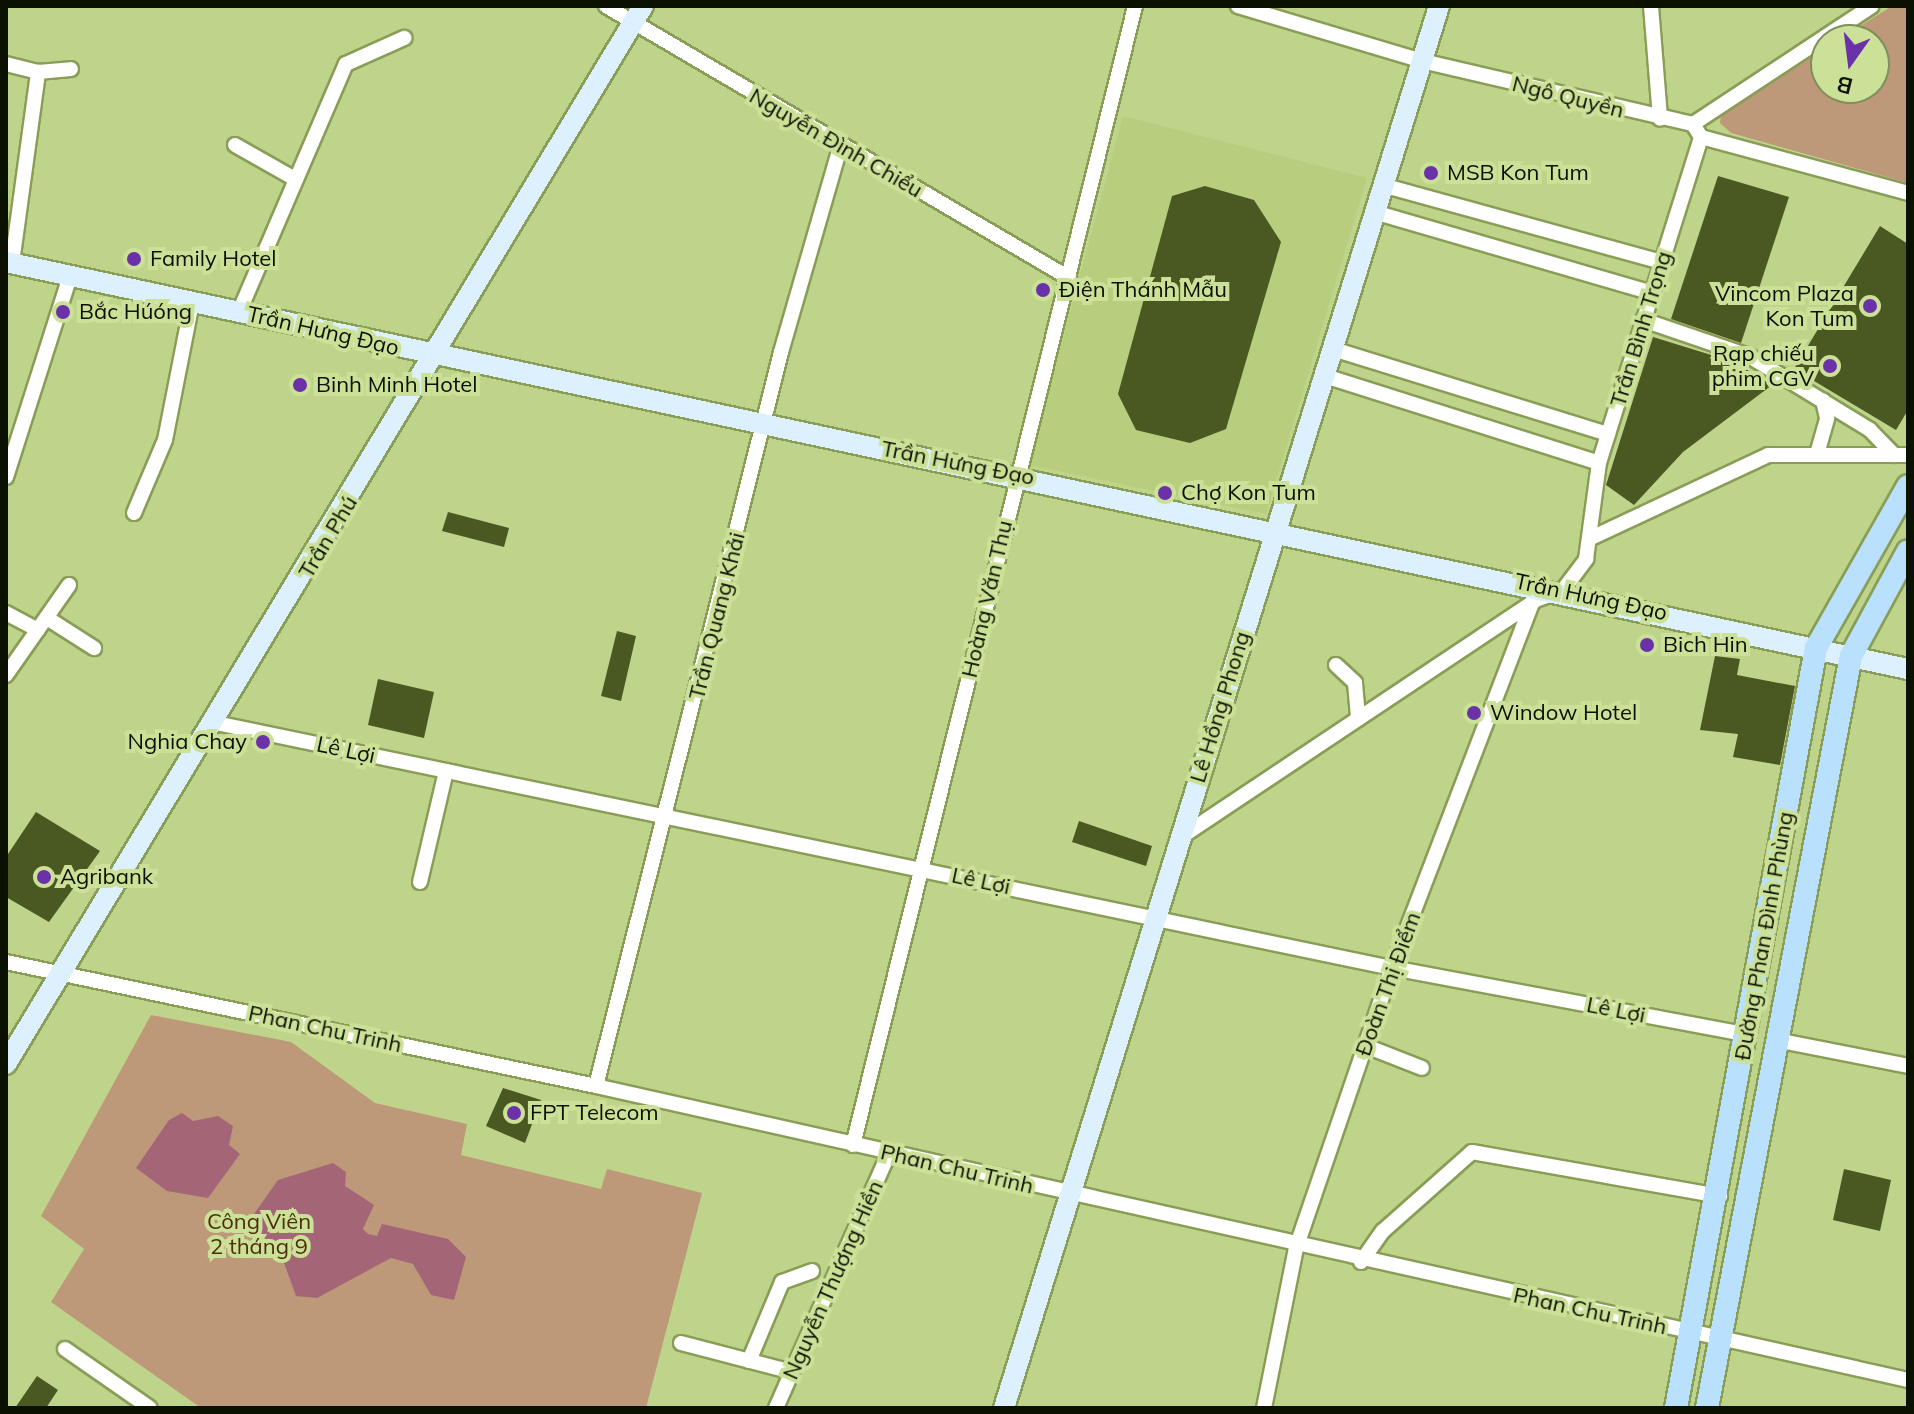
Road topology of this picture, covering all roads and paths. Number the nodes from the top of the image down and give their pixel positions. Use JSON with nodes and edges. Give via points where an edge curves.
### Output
{"nodes":[{"id":1,"x":606,"y":6,"type":"edge"},
{"id":2,"x":1135,"y":6,"type":"edge"},
{"id":3,"x":1238,"y":6,"type":"edge"},
{"id":4,"x":1439,"y":6,"type":"edge"},
{"id":5,"x":1651,"y":6,"type":"edge"},
{"id":6,"x":1872,"y":6,"type":"edge"},
{"id":7,"x":638,"y":14,"type":"edge"},
{"id":8,"x":404,"y":38,"type":"dead end"},
{"id":9,"x":1422,"y":61,"type":"junction"},
{"id":10,"x":6,"y":64,"type":"edge"},
{"id":11,"x":71,"y":69,"type":"dead end"},
{"id":12,"x":38,"y":72,"type":"junction"},
{"id":13,"x":1660,"y":119,"type":"junction"},
{"id":14,"x":1697,"y":131,"type":"junction"},
{"id":15,"x":235,"y":145,"type":"dead end"},
{"id":16,"x":840,"y":147,"type":"junction"},
{"id":17,"x":295,"y":179,"type":"junction"},
{"id":18,"x":1382,"y":185,"type":"junction"},
{"id":19,"x":1908,"y":193,"type":"edge"},
{"id":20,"x":1374,"y":212,"type":"junction"},
{"id":21,"x":9,"y":262,"type":"edge"},
{"id":22,"x":1662,"y":262,"type":"junction"},
{"id":23,"x":70,"y":276,"type":"junction"},
{"id":24,"x":1069,"y":278,"type":"junction"},
{"id":25,"x":1652,"y":293,"type":"junction"},
{"id":26,"x":192,"y":303,"type":"junction"},
{"id":27,"x":239,"y":312,"type":"junction"},
{"id":28,"x":1643,"y":320,"type":"junction"},
{"id":29,"x":1333,"y":349,"type":"junction"},
{"id":30,"x":436,"y":355,"type":"junction"},
{"id":31,"x":1325,"y":376,"type":"junction"},
{"id":32,"x":1823,"y":400,"type":"junction"},
{"id":33,"x":763,"y":425,"type":"junction"},
{"id":34,"x":1608,"y":434,"type":"junction"},
{"id":35,"x":1817,"y":454,"type":"junction"},
{"id":36,"x":1901,"y":455,"type":"edge"},
{"id":37,"x":1599,"y":463,"type":"junction"},
{"id":38,"x":1017,"y":473,"type":"junction"},
{"id":39,"x":6,"y":477,"type":"edge"},
{"id":40,"x":1908,"y":486,"type":"edge"},
{"id":41,"x":134,"y":513,"type":"dead end"},
{"id":42,"x":1274,"y":531,"type":"junction"},
{"id":43,"x":1591,"y":538,"type":"junction"},
{"id":44,"x":1908,"y":551,"type":"edge"},
{"id":45,"x":69,"y":585,"type":"dead end"},
{"id":46,"x":1563,"y":590,"type":"junction"},
{"id":47,"x":1533,"y":601,"type":"junction"},
{"id":48,"x":6,"y":613,"type":"edge"},
{"id":49,"x":42,"y":624,"type":"junction"},
{"id":50,"x":94,"y":648,"type":"dead end"},
{"id":51,"x":1816,"y":648,"type":"junction"},
{"id":52,"x":1851,"y":656,"type":"junction"},
{"id":53,"x":1336,"y":665,"type":"dead end"},
{"id":54,"x":1908,"y":669,"type":"edge"},
{"id":55,"x":6,"y":675,"type":"edge"},
{"id":56,"x":1358,"y":719,"type":"junction"},
{"id":57,"x":216,"y":723,"type":"junction"},
{"id":58,"x":446,"y":771,"type":"junction"},
{"id":59,"x":668,"y":818,"type":"junction"},
{"id":60,"x":1178,"y":839,"type":"junction"},
{"id":61,"x":924,"y":869,"type":"junction"},
{"id":62,"x":420,"y":882,"type":"dead end"},
{"id":63,"x":1155,"y":918,"type":"junction"},
{"id":64,"x":6,"y":962,"type":"edge"},
{"id":65,"x":1392,"y":968,"type":"junction"},
{"id":66,"x":59,"y":973,"type":"junction"},
{"id":67,"x":1746,"y":1034,"type":"junction"},
{"id":68,"x":1781,"y":1041,"type":"junction"},
{"id":69,"x":1366,"y":1046,"type":"junction"},
{"id":70,"x":6,"y":1064,"type":"edge"},
{"id":71,"x":1908,"y":1066,"type":"edge"},
{"id":72,"x":1422,"y":1068,"type":"dead end"},
{"id":73,"x":596,"y":1086,"type":"junction"},
{"id":74,"x":853,"y":1145,"type":"junction"},
{"id":75,"x":889,"y":1153,"type":"junction"},
{"id":76,"x":1720,"y":1196,"type":"junction"},
{"id":77,"x":1075,"y":1197,"type":"junction"},
{"id":78,"x":1296,"y":1248,"type":"junction"},
{"id":79,"x":1361,"y":1262,"type":"junction"},
{"id":80,"x":812,"y":1271,"type":"dead end"},
{"id":81,"x":1691,"y":1333,"type":"junction"},
{"id":82,"x":1720,"y":1340,"type":"junction"},
{"id":83,"x":681,"y":1343,"type":"dead end"},
{"id":84,"x":65,"y":1349,"type":"dead end"},
{"id":85,"x":749,"y":1361,"type":"junction"},
{"id":86,"x":792,"y":1372,"type":"junction"},
{"id":87,"x":1908,"y":1380,"type":"edge"},
{"id":88,"x":150,"y":1408,"type":"edge"},
{"id":89,"x":776,"y":1408,"type":"edge"},
{"id":90,"x":1004,"y":1408,"type":"edge"},
{"id":91,"x":1264,"y":1408,"type":"edge"},
{"id":92,"x":1676,"y":1408,"type":"edge"},
{"id":93,"x":1707,"y":1408,"type":"edge"}],
"edges":[{"from":1,"to":7,"type":"street","name":"Nguyễn Đình Chiểu"},
{"from":2,"to":24,"type":"street","name":"Hoàng Văn Thụ"},
{"from":3,"to":9,"type":"street","name":"Ngô Quyền"},
{"from":4,"to":9,"type":"street","name":"Lê Hồng Phong"},
{"from":5,"to":13,"type":"street"},
{"from":6,"to":14,"type":"street"},
{"from":7,"to":16,"type":"street","name":"Nguyễn Đình Chiểu"},
{"from":7,"to":30,"type":"street","name":"Trần Phú"},
{"from":8,"to":17,"type":"street","via":[[346,64]]},
{"from":9,"to":13,"type":"street","name":"Ngô Quyền"},
{"from":9,"to":18,"type":"street","name":"Lê Hồng Phong"},
{"from":10,"to":12,"type":"street"},
{"from":11,"to":12,"type":"street"},
{"from":12,"to":21,"type":"street"},
{"from":13,"to":14,"type":"street","name":"Ngô Quyền"},
{"from":14,"to":19,"type":"street","name":"Ngô Quyền"},
{"from":14,"to":22,"type":"street","name":"Trần Bình Trọng"},
{"from":15,"to":17,"type":"street"},
{"from":16,"to":24,"type":"street","name":"Nguyễn Đình Chiểu"},
{"from":16,"to":33,"type":"street","name":"Trần Quang Khải"},
{"from":17,"to":27,"type":"street"},
{"from":18,"to":20,"type":"street","name":"Lê Hồng Phong"},
{"from":18,"to":22,"type":"street"},
{"from":20,"to":25,"type":"street"},
{"from":20,"to":29,"type":"street","name":"Lê Hồng Phong"},
{"from":21,"to":23,"type":"street","name":"Trần Hưng Đạo"},
{"from":22,"to":25,"type":"street","name":"Trần Bình Trọng"},
{"from":23,"to":26,"type":"street","name":"Trần Hưng Đạo"},
{"from":23,"to":39,"type":"street"},
{"from":24,"to":38,"type":"street","name":"Hoàng Văn Thụ"},
{"from":25,"to":28,"type":"street","name":"Trần Bình Trọng"},
{"from":26,"to":27,"type":"street","name":"Trần Hưng Đạo"},
{"from":26,"to":41,"type":"street","via":[[165,440]]},
{"from":27,"to":30,"type":"street","name":"Trần Hưng Đạo"},
{"from":28,"to":32,"type":"street","via":[[1749,356]]},
{"from":28,"to":34,"type":"street","name":"Trần Bình Trọng"},
{"from":29,"to":31,"type":"street","name":"Lê Hồng Phong"},
{"from":29,"to":34,"type":"street"},
{"from":30,"to":33,"type":"street","name":"Trần Hưng Đạo"},
{"from":30,"to":57,"type":"street","name":"Trần Phú"},
{"from":31,"to":37,"type":"street"},
{"from":31,"to":42,"type":"street","name":"Lê Hồng Phong"},
{"from":32,"to":35,"type":"street","via":[[1827,418]]},
{"from":32,"to":36,"type":"street"},
{"from":33,"to":38,"type":"street","name":"Trần Hưng Đạo"},
{"from":33,"to":59,"type":"street","name":"Trần Quang Khải"},
{"from":34,"to":37,"type":"street","name":"Trần Bình Trọng"},
{"from":35,"to":36,"type":"street"},
{"from":35,"to":43,"type":"street","via":[[1768,455]]},
{"from":37,"to":43,"type":"street","name":"Trần Bình Trọng"},
{"from":38,"to":42,"type":"street","name":"Trần Hưng Đạo"},
{"from":38,"to":61,"type":"street","name":"Hoàng Văn Thụ"},
{"from":40,"to":51,"type":"main road","name":"Đường Phan Đình Phùng"},
{"from":42,"to":46,"type":"street","name":"Trần Hưng Đạo"},
{"from":42,"to":60,"type":"street","name":"Lê Hồng Phong"},
{"from":43,"to":46,"type":"street","name":"Trần Bình Trọng","via":[[1586,559]]},
{"from":44,"to":52,"type":"main road","name":"Đường Phan Đình Phùng"},
{"from":45,"to":49,"type":"street"},
{"from":46,"to":47,"type":"street"},
{"from":46,"to":51,"type":"street","name":"Trần Hưng Đạo"},
{"from":47,"to":56,"type":"street"},
{"from":47,"to":65,"type":"street","name":"Đoàn Thị Điểm"},
{"from":48,"to":49,"type":"street"},
{"from":49,"to":50,"type":"street"},
{"from":49,"to":55,"type":"street"},
{"from":51,"to":52,"type":"street","name":"Trần Hưng Đạo"},
{"from":51,"to":67,"type":"main road","name":"Đường Phan Đình Phùng"},
{"from":52,"to":54,"type":"street","name":"Trần Hưng Đạo"},
{"from":52,"to":68,"type":"main road","name":"Đường Phan Đình Phùng"},
{"from":53,"to":56,"type":"street","via":[[1355,683]]},
{"from":56,"to":60,"type":"street"},
{"from":57,"to":58,"type":"street","name":"Lê Lợi"},
{"from":57,"to":66,"type":"street","name":"Trần Phú"},
{"from":58,"to":59,"type":"street","name":"Lê Lợi"},
{"from":58,"to":62,"type":"street"},
{"from":59,"to":61,"type":"street","name":"Lê Lợi"},
{"from":59,"to":73,"type":"street","name":"Trần Quang Khải"},
{"from":60,"to":63,"type":"street","name":"Lê Hồng Phong"},
{"from":61,"to":63,"type":"street","name":"Lê Lợi"},
{"from":61,"to":74,"type":"street","name":"Hoàng Văn Thụ"},
{"from":63,"to":65,"type":"street","name":"Lê Lợi"},
{"from":63,"to":77,"type":"street","name":"Lê Hồng Phong"},
{"from":64,"to":66,"type":"street","name":"Phan Chu Trinh"},
{"from":65,"to":67,"type":"street","name":"Lê Lợi"},
{"from":65,"to":69,"type":"street","name":"Đoàn Thị Điểm"},
{"from":66,"to":70,"type":"street","name":"Trần Phú"},
{"from":66,"to":73,"type":"street","name":"Phan Chu Trinh"},
{"from":67,"to":76,"type":"main road","name":"Đường Phan Đình Phùng"},
{"from":68,"to":71,"type":"street"},
{"from":68,"to":82,"type":"main road","name":"Đường Phan Đình Phùng"},
{"from":69,"to":72,"type":"street"},
{"from":69,"to":78,"type":"street","name":"Đoàn Thị Điểm"},
{"from":73,"to":74,"type":"street","name":"Phan Chu Trinh"},
{"from":74,"to":75,"type":"street","name":"Phan Chu Trinh"},
{"from":75,"to":77,"type":"street","name":"Phan Chu Trinh"},
{"from":75,"to":86,"type":"street","name":"Nguyễn Thượng Hiền"},
{"from":76,"to":79,"type":"street","via":[[1472,1152],[1383,1231]]},
{"from":76,"to":81,"type":"main road","name":"Đường Phan Đình Phùng"},
{"from":77,"to":78,"type":"street","name":"Phan Chu Trinh"},
{"from":77,"to":90,"type":"street","name":"Lê Hồng Phong"},
{"from":78,"to":79,"type":"street","name":"Phan Chu Trinh"},
{"from":78,"to":91,"type":"street","name":"Đoàn Thị Điểm"},
{"from":79,"to":81,"type":"street","name":"Phan Chu Trinh"},
{"from":80,"to":85,"type":"street","via":[[782,1282]]},
{"from":81,"to":82,"type":"street","name":"Phan Chu Trinh"},
{"from":81,"to":92,"type":"main road","name":"Đường Phan Đình Phùng"},
{"from":82,"to":87,"type":"street","name":"Phan Chu Trinh"},
{"from":82,"to":93,"type":"main road","name":"Đường Phan Đình Phùng"},
{"from":83,"to":85,"type":"street"},
{"from":84,"to":88,"type":"street"},
{"from":85,"to":86,"type":"street"},
{"from":86,"to":89,"type":"street","name":"Nguyễn Thượng Hiền"}]}
